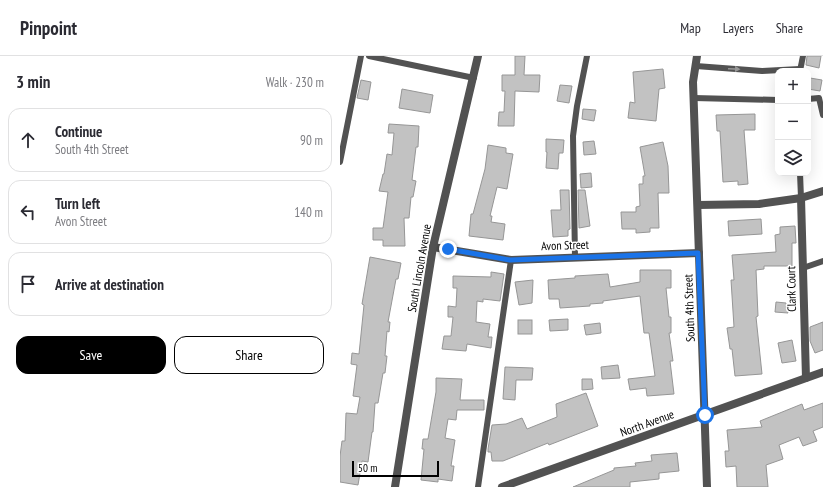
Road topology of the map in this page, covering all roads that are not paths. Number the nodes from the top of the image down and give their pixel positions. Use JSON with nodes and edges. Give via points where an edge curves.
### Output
{"nodes":[{"id":1,"x":360,"y":56,"type":"edge"},
{"id":2,"x":369,"y":56,"type":"edge"},
{"id":3,"x":478,"y":56,"type":"edge"},
{"id":4,"x":587,"y":56,"type":"edge"},
{"id":5,"x":697,"y":56,"type":"edge"},
{"id":6,"x":803,"y":56,"type":"edge"},
{"id":7,"x":696,"y":66,"type":"junction"},
{"id":8,"x":800,"y":68,"type":"edge"},
{"id":9,"x":775,"y":71,"type":"edge"},
{"id":10,"x":474,"y":78,"type":"junction"},
{"id":11,"x":694,"y":98,"type":"junction"},
{"id":12,"x":811,"y":99,"type":"edge"},
{"id":13,"x":775,"y":100,"type":"edge"},
{"id":14,"x":823,"y":115,"type":"edge"},
{"id":15,"x":340,"y":162,"type":"edge"},
{"id":16,"x":800,"y":176,"type":"edge"},
{"id":17,"x":823,"y":191,"type":"edge"},
{"id":18,"x":801,"y":198,"type":"junction"},
{"id":19,"x":698,"y":206,"type":"junction"},
{"id":20,"x":433,"y":247,"type":"junction"},
{"id":21,"x":698,"y":253,"type":"junction"},
{"id":22,"x":575,"y":257,"type":"junction"},
{"id":23,"x":510,"y":260,"type":"junction"},
{"id":24,"x":823,"y":261,"type":"edge"},
{"id":25,"x":803,"y":268,"type":"junction"},
{"id":26,"x":823,"y":372,"type":"edge"},
{"id":27,"x":806,"y":378,"type":"junction"},
{"id":28,"x":705,"y":415,"type":"junction"},
{"id":29,"x":528,"y":478,"type":"junction"},
{"id":30,"x":396,"y":487,"type":"edge"},
{"id":31,"x":478,"y":487,"type":"edge"},
{"id":32,"x":502,"y":487,"type":"edge"},
{"id":33,"x":528,"y":487,"type":"edge"},
{"id":34,"x":707,"y":487,"type":"edge"}],
"edges":[{"from":1,"to":15,"type":"lane"},
{"from":2,"to":10,"type":"lane"},
{"from":3,"to":10,"type":"street","name":"South Lincoln Avenue"},
{"from":4,"to":22,"type":"lane","via":[[573,136]]},
{"from":5,"to":7,"type":"street","name":"South 4th Street"},
{"from":6,"to":8,"type":"lane"},
{"from":7,"to":9,"type":"lane","one_way":true},
{"from":7,"to":11,"type":"street","name":"South 4th Street"},
{"from":10,"to":20,"type":"street","name":"South Lincoln Avenue"},
{"from":11,"to":13,"type":"lane"},
{"from":11,"to":19,"type":"street","name":"South 4th Street"},
{"from":12,"to":14,"type":"lane","via":[[819,98]]},
{"from":16,"to":18,"type":"lane"},
{"from":17,"to":18,"type":"street"},
{"from":18,"to":19,"type":"street","via":[[759,204]]},
{"from":18,"to":25,"type":"street","name":"Clark Court"},
{"from":19,"to":21,"type":"street","name":"South 4th Street"},
{"from":20,"to":23,"type":"street","name":"Avon Street"},
{"from":20,"to":30,"type":"street","name":"South Lincoln Avenue"},
{"from":21,"to":22,"type":"street","name":"Avon Street"},
{"from":21,"to":28,"type":"street","name":"South 4th Street"},
{"from":22,"to":23,"type":"street","name":"Avon Street"},
{"from":23,"to":31,"type":"lane"},
{"from":24,"to":25,"type":"lane"},
{"from":25,"to":27,"type":"street","name":"Clark Court"},
{"from":26,"to":27,"type":"street","name":"North Avenue"},
{"from":27,"to":28,"type":"street","name":"North Avenue"},
{"from":28,"to":29,"type":"street","name":"North Avenue"},
{"from":28,"to":34,"type":"street","name":"South 4th Street"},
{"from":29,"to":32,"type":"street","name":"North Avenue"},
{"from":29,"to":33,"type":"street"}]}
